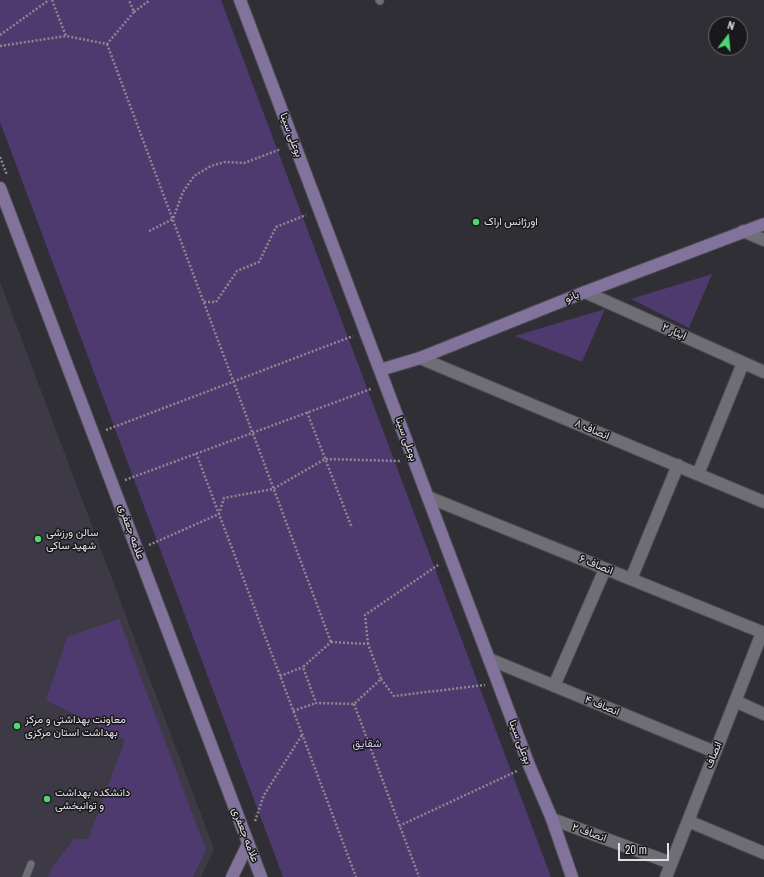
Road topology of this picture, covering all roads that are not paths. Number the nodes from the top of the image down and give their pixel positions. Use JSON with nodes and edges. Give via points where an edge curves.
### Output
{"nodes":[{"id":1,"x":240,"y":0,"type":"edge"},
{"id":2,"x":0,"y":188,"type":"edge"},
{"id":3,"x":764,"y":224,"type":"edge"},
{"id":4,"x":743,"y":231,"type":"junction"},
{"id":5,"x":764,"y":240,"type":"edge"},
{"id":6,"x":585,"y":292,"type":"junction"},
{"id":7,"x":420,"y":358,"type":"junction"},
{"id":8,"x":743,"y":363,"type":"junction"},
{"id":9,"x":380,"y":370,"type":"junction"},
{"id":10,"x":764,"y":372,"type":"edge"},
{"id":11,"x":678,"y":465,"type":"junction"},
{"id":12,"x":698,"y":474,"type":"junction"},
{"id":13,"x":428,"y":497,"type":"junction"},
{"id":14,"x":764,"y":502,"type":"edge"},
{"id":15,"x":605,"y":569,"type":"junction"},
{"id":16,"x":631,"y":579,"type":"junction"},
{"id":17,"x":763,"y":633,"type":"edge"},
{"id":18,"x":489,"y":659,"type":"junction"},
{"id":19,"x":554,"y":686,"type":"junction"},
{"id":20,"x":735,"y":701,"type":"junction"},
{"id":21,"x":764,"y":714,"type":"edge"},
{"id":22,"x":715,"y":752,"type":"junction"},
{"id":23,"x":552,"y":819,"type":"junction"},
{"id":24,"x":688,"y":821,"type":"junction"},
{"id":25,"x":248,"y":844,"type":"junction"},
{"id":26,"x":764,"y":853,"type":"edge"},
{"id":27,"x":671,"y":863,"type":"junction"},
{"id":28,"x":31,"y":864,"type":"dead end"},
{"id":29,"x":26,"y":877,"type":"edge"},
{"id":30,"x":232,"y":877,"type":"edge"},
{"id":31,"x":261,"y":877,"type":"edge"},
{"id":32,"x":572,"y":877,"type":"edge"},
{"id":33,"x":666,"y":877,"type":"edge"}],
"edges":[{"from":1,"to":9,"type":"street","name":"بوعلی سینا"},
{"from":2,"to":25,"type":"street","name":"علامه جعفری"},
{"from":3,"to":4,"type":"street","name":"بانو"},
{"from":4,"to":5,"type":"street"},
{"from":4,"to":6,"type":"street","name":"بانو"},
{"from":6,"to":7,"type":"street","name":"بانو"},
{"from":6,"to":8,"type":"street","name":"ایثار ۲"},
{"from":7,"to":9,"type":"street","name":"بانو"},
{"from":7,"to":11,"type":"street","name":"انصاف ۸"},
{"from":8,"to":10,"type":"street","name":"ایثار ۲"},
{"from":8,"to":12,"type":"street"},
{"from":9,"to":13,"type":"street","name":"بوعلی سینا"},
{"from":11,"to":12,"type":"street","name":"انصاف ۸"},
{"from":11,"to":16,"type":"street"},
{"from":12,"to":14,"type":"street","name":"انصاف ۸"},
{"from":13,"to":15,"type":"street","name":"انصاف ۶"},
{"from":13,"to":18,"type":"street","name":"بوعلی سینا"},
{"from":15,"to":16,"type":"street","name":"انصاف ۶"},
{"from":15,"to":19,"type":"street"},
{"from":16,"to":17,"type":"street","name":"انصاف ۶"},
{"from":17,"to":20,"type":"street","name":"انصاف"},
{"from":18,"to":19,"type":"street","name":"انصاف ۴"},
{"from":18,"to":23,"type":"street","name":"بوعلی سینا"},
{"from":19,"to":22,"type":"street","name":"انصاف ۴"},
{"from":20,"to":21,"type":"street"},
{"from":20,"to":22,"type":"street","name":"انصاف"},
{"from":22,"to":24,"type":"street","name":"انصاف"},
{"from":23,"to":27,"type":"street","name":"انصاف ۲"},
{"from":23,"to":32,"type":"street","name":"بوعلی سینا"},
{"from":24,"to":26,"type":"street"},
{"from":24,"to":27,"type":"street","name":"انصاف"},
{"from":25,"to":30,"type":"street"},
{"from":25,"to":31,"type":"street","name":"علامه جعفری"},
{"from":27,"to":33,"type":"street","name":"انصاف"},
{"from":28,"to":29,"type":"lane"}]}
